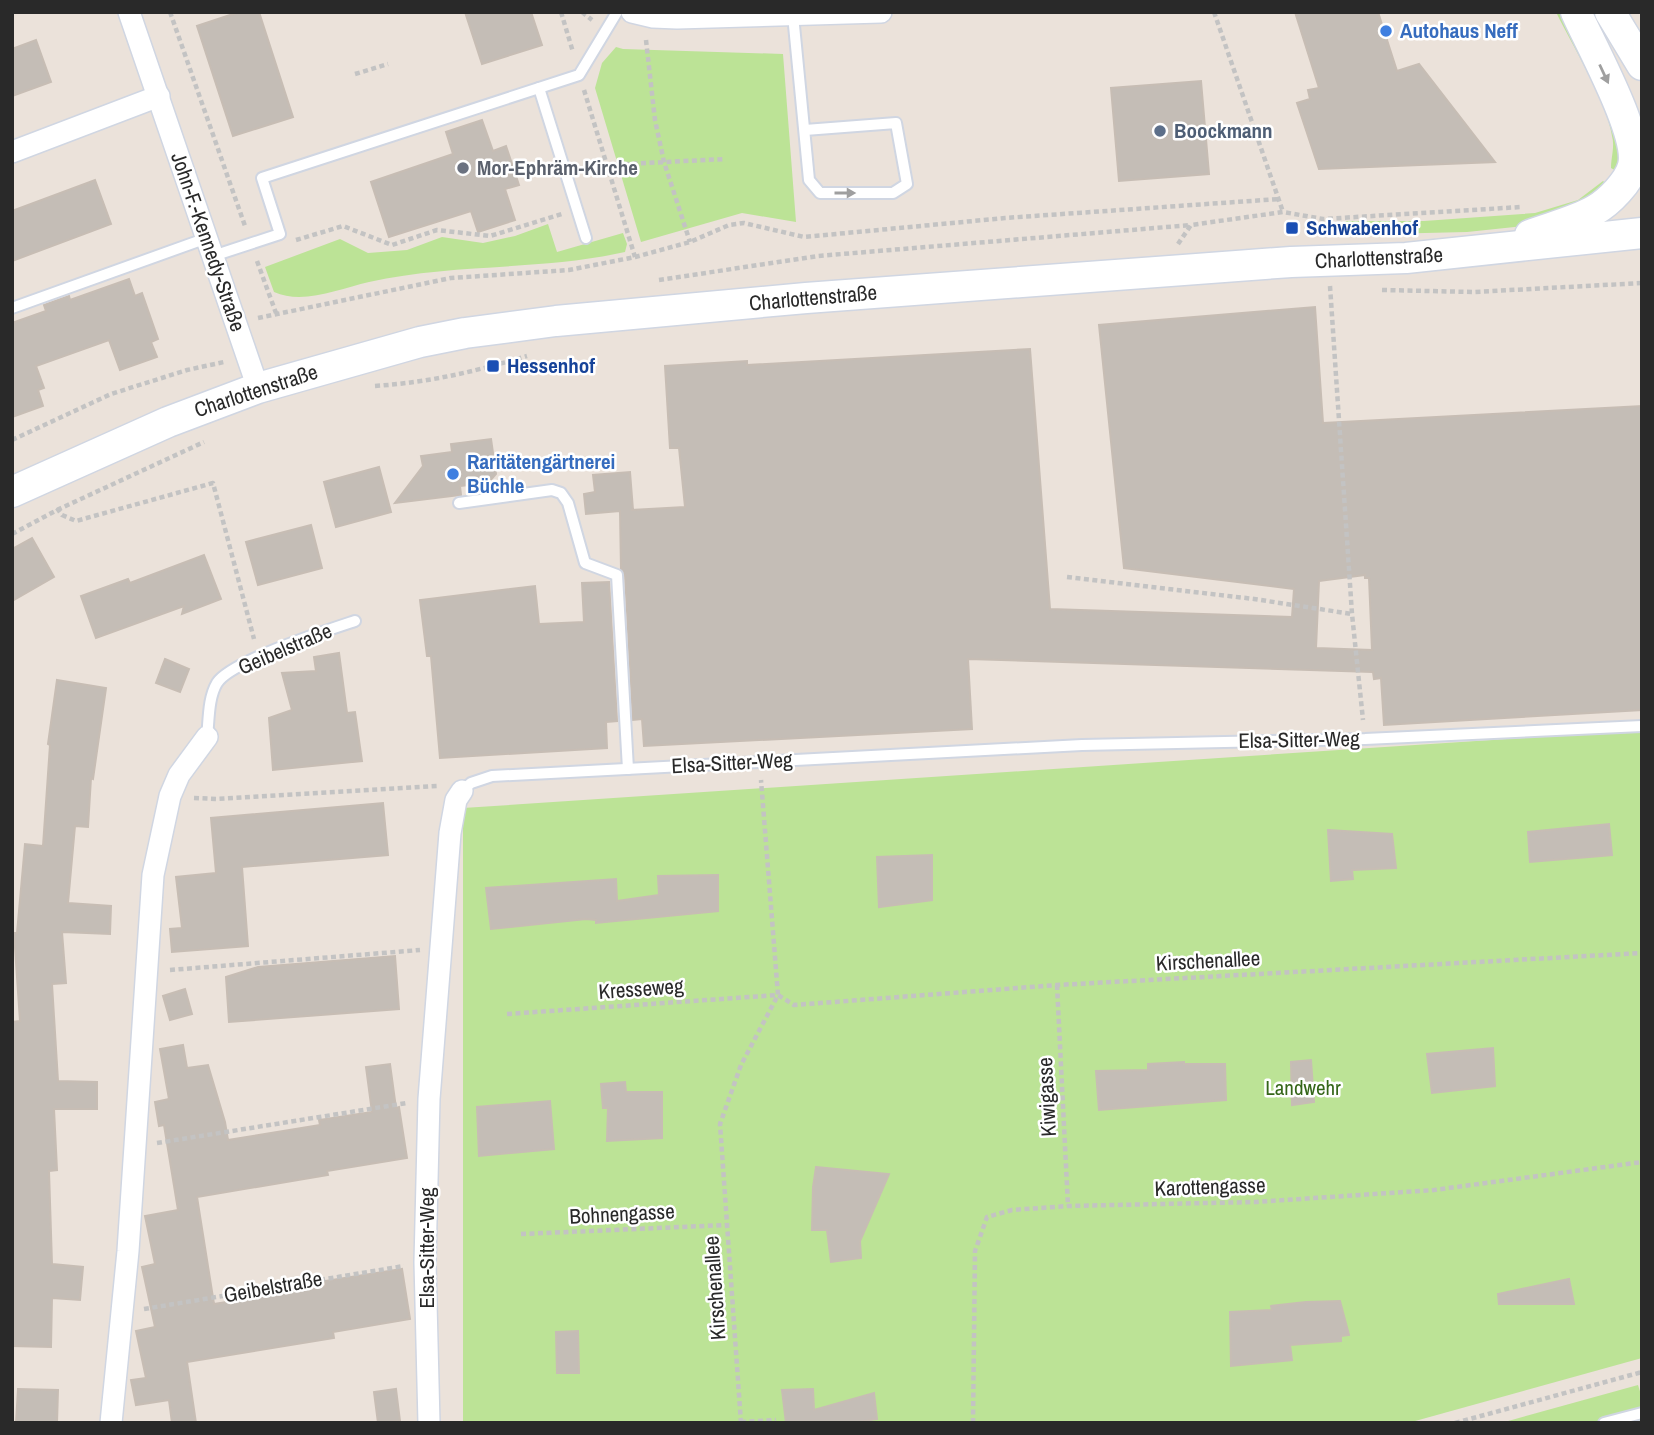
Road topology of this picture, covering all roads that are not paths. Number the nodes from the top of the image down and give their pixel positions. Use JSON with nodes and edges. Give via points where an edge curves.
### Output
{"nodes":[{"id":1,"x":129,"y":12,"type":"edge"},
{"id":2,"x":617,"y":12,"type":"edge"},
{"id":3,"x":881,"y":12,"type":"edge"},
{"id":4,"x":1576,"y":12,"type":"edge"},
{"id":5,"x":1610,"y":12,"type":"edge"},
{"id":6,"x":638,"y":14,"type":"edge"},
{"id":7,"x":793,"y":15,"type":"junction"},
{"id":8,"x":1642,"y":65,"type":"edge"},
{"id":9,"x":539,"y":88,"type":"junction"},
{"id":10,"x":159,"y":96,"type":"junction"},
{"id":11,"x":805,"y":130,"type":"junction"},
{"id":12,"x":12,"y":152,"type":"edge"},
{"id":13,"x":1642,"y":233,"type":"edge"},
{"id":14,"x":586,"y":238,"type":"dead end"},
{"id":15,"x":210,"y":247,"type":"junction"},
{"id":16,"x":1491,"y":250,"type":"junction"},
{"id":17,"x":12,"y":308,"type":"edge"},
{"id":18,"x":258,"y":387,"type":"junction"},
{"id":19,"x":12,"y":492,"type":"edge"},
{"id":20,"x":459,"y":503,"type":"dead end"},
{"id":21,"x":355,"y":621,"type":"dead end"},
{"id":22,"x":1642,"y":726,"type":"edge"},
{"id":23,"x":206,"y":737,"type":"joint"},
{"id":24,"x":628,"y":769,"type":"junction"},
{"id":25,"x":462,"y":791,"type":"joint"},
{"id":26,"x":1642,"y":1413,"type":"edge"},
{"id":27,"x":111,"y":1423,"type":"edge"},
{"id":28,"x":429,"y":1423,"type":"edge"},
{"id":29,"x":1604,"y":1423,"type":"edge"}],
"edges":[{"from":1,"to":10,"type":"street","name":"John-F.-Kennedy-Straße"},
{"from":2,"to":9,"type":"lane","via":[[579,75]]},
{"from":3,"to":7,"type":"street"},
{"from":4,"to":16,"type":"main road","one_way":true,"via":[[1619,107],[1633,145],[1633,166],[1624,184],[1597,209]]},
{"from":5,"to":8,"type":"main road"},
{"from":6,"to":7,"type":"street","via":[[677,18]]},
{"from":7,"to":11,"type":"lane"},
{"from":9,"to":14,"type":"lane"},
{"from":9,"to":15,"type":"lane","via":[[262,178],[280,234],[251,244]]},
{"from":10,"to":12,"type":"street"},
{"from":10,"to":15,"type":"street","name":"John-F.-Kennedy-Straße"},
{"from":11,"to":11,"type":"lane","one_way":true,"via":[[809,180],[820,193],[892,193],[907,184],[896,123]]},
{"from":13,"to":16,"type":"main road","name":"Charlottenstraße"},
{"from":15,"to":17,"type":"lane"},
{"from":15,"to":18,"type":"street","name":"John-F.-Kennedy-Straße"},
{"from":16,"to":18,"type":"main road","name":"Charlottenstraße","via":[[1325,279],[1291,262],[556,321],[419,342]]},
{"from":18,"to":19,"type":"main road","name":"Charlottenstraße"},
{"from":20,"to":24,"type":"lane","via":[[552,490],[562,493],[584,563],[617,575]]},
{"from":21,"to":23,"type":"lane","name":"Geibelstraße","via":[[317,633],[223,676],[216,685]]},
{"from":22,"to":24,"type":"lane","name":"Elsa-Sitter-Weg","via":[[1365,739],[1082,745]]},
{"from":23,"to":27,"type":"street","name":"Geibelstraße","via":[[170,796],[153,875]]},
{"from":24,"to":25,"type":"lane","name":"Elsa-Sitter-Weg","via":[[492,776]]},
{"from":25,"to":28,"type":"street","name":"Elsa-Sitter-Weg","via":[[452,813],[429,1099],[425,1262]]},
{"from":26,"to":29,"type":"lane"}]}
